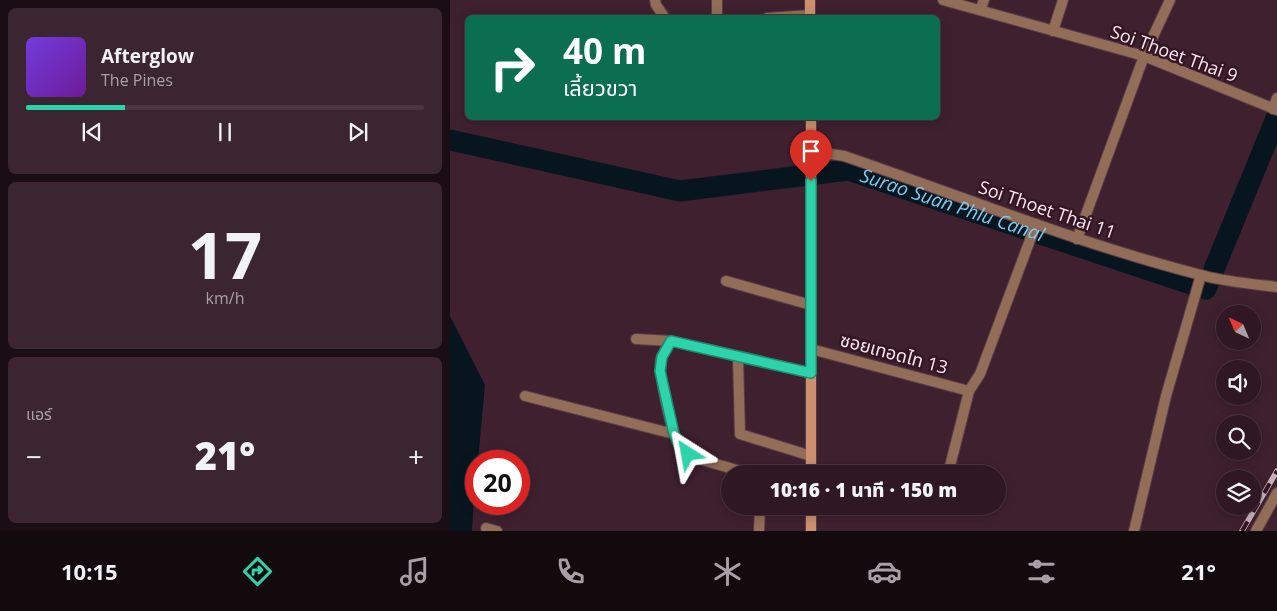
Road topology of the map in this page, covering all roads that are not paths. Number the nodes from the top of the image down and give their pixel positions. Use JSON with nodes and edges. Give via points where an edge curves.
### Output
{"nodes":[{"id":1,"x":655,"y":0,"type":"edge"},
{"id":2,"x":717,"y":0,"type":"edge"},
{"id":3,"x":810,"y":0,"type":"edge"},
{"id":4,"x":943,"y":0,"type":"edge"},
{"id":5,"x":984,"y":0,"type":"edge"},
{"id":6,"x":1064,"y":0,"type":"edge"},
{"id":7,"x":1170,"y":0,"type":"edge"},
{"id":8,"x":980,"y":10,"type":"junction"},
{"id":9,"x":663,"y":15,"type":"edge"},
{"id":10,"x":716,"y":15,"type":"edge"},
{"id":11,"x":810,"y":15,"type":"edge"},
{"id":12,"x":1053,"y":31,"type":"junction"},
{"id":13,"x":1144,"y":56,"type":"junction"},
{"id":14,"x":1277,"y":98,"type":"edge"},
{"id":15,"x":1276,"y":109,"type":"edge"},
{"id":16,"x":810,"y":120,"type":"edge"},
{"id":17,"x":811,"y":151,"type":"junction"},
{"id":18,"x":1036,"y":224,"type":"junction"},
{"id":19,"x":1077,"y":239,"type":"junction"},
{"id":20,"x":1203,"y":276,"type":"junction"},
{"id":21,"x":726,"y":281,"type":"dead end"},
{"id":22,"x":1277,"y":287,"type":"edge"},
{"id":23,"x":811,"y":305,"type":"junction"},
{"id":24,"x":636,"y":339,"type":"dead end"},
{"id":25,"x":671,"y":341,"type":"junction"},
{"id":26,"x":811,"y":349,"type":"junction"},
{"id":27,"x":738,"y":358,"type":"junction"},
{"id":28,"x":811,"y":373,"type":"junction"},
{"id":29,"x":969,"y":391,"type":"junction"},
{"id":30,"x":525,"y":396,"type":"dead end"},
{"id":31,"x":674,"y":434,"type":"junction"},
{"id":32,"x":811,"y":456,"type":"junction"},
{"id":33,"x":721,"y":465,"type":"edge"},
{"id":34,"x":811,"y":465,"type":"edge"},
{"id":35,"x":950,"y":465,"type":"edge"},
{"id":36,"x":1277,"y":493,"type":"edge"},
{"id":37,"x":760,"y":515,"type":"edge"},
{"id":38,"x":811,"y":515,"type":"edge"},
{"id":39,"x":486,"y":528,"type":"dead end"},
{"id":40,"x":497,"y":531,"type":"edge"},
{"id":41,"x":759,"y":531,"type":"edge"},
{"id":42,"x":811,"y":531,"type":"edge"},
{"id":43,"x":1134,"y":531,"type":"edge"},
{"id":44,"x":1256,"y":531,"type":"edge"}],
"edges":[{"from":1,"to":9,"type":"street"},
{"from":2,"to":10,"type":"street"},
{"from":3,"to":11,"type":"main road"},
{"from":4,"to":8,"type":"street","name":"Soi Thoet Thai 9"},
{"from":5,"to":8,"type":"street"},
{"from":6,"to":12,"type":"street"},
{"from":7,"to":13,"type":"street"},
{"from":8,"to":12,"type":"street","name":"Soi Thoet Thai 9"},
{"from":12,"to":13,"type":"street","name":"Soi Thoet Thai 9"},
{"from":13,"to":15,"type":"street","name":"Soi Thoet Thai 9"},
{"from":13,"to":19,"type":"street"},
{"from":14,"to":15,"type":"street"},
{"from":16,"to":17,"type":"main road"},
{"from":17,"to":18,"type":"street","name":"Soi Thoet Thai 11","via":[[844,156]]},
{"from":17,"to":23,"type":"main road"},
{"from":18,"to":19,"type":"street","name":"Soi Thoet Thai 11"},
{"from":18,"to":29,"type":"street","via":[[980,374]]},
{"from":19,"to":20,"type":"street","name":"Soi Thoet Thai 11"},
{"from":20,"to":22,"type":"street","name":"Soi Thoet Thai 11"},
{"from":20,"to":43,"type":"street","via":[[1166,396]]},
{"from":21,"to":23,"type":"street"},
{"from":23,"to":26,"type":"main road"},
{"from":24,"to":25,"type":"street"},
{"from":25,"to":27,"type":"street"},
{"from":25,"to":31,"type":"street","via":[[662,357],[660,371]]},
{"from":26,"to":28,"type":"main road"},
{"from":26,"to":29,"type":"street","name":"ซอยเทอดไท 13"},
{"from":27,"to":28,"type":"street"},
{"from":27,"to":32,"type":"street","via":[[740,434]]},
{"from":28,"to":32,"type":"main road"},
{"from":29,"to":35,"type":"street"},
{"from":30,"to":31,"type":"street"},
{"from":31,"to":33,"type":"street","via":[[688,454]]},
{"from":32,"to":34,"type":"main road"},
{"from":36,"to":44,"type":"street"},
{"from":37,"to":41,"type":"street"},
{"from":38,"to":42,"type":"main road"},
{"from":39,"to":40,"type":"street"}]}
